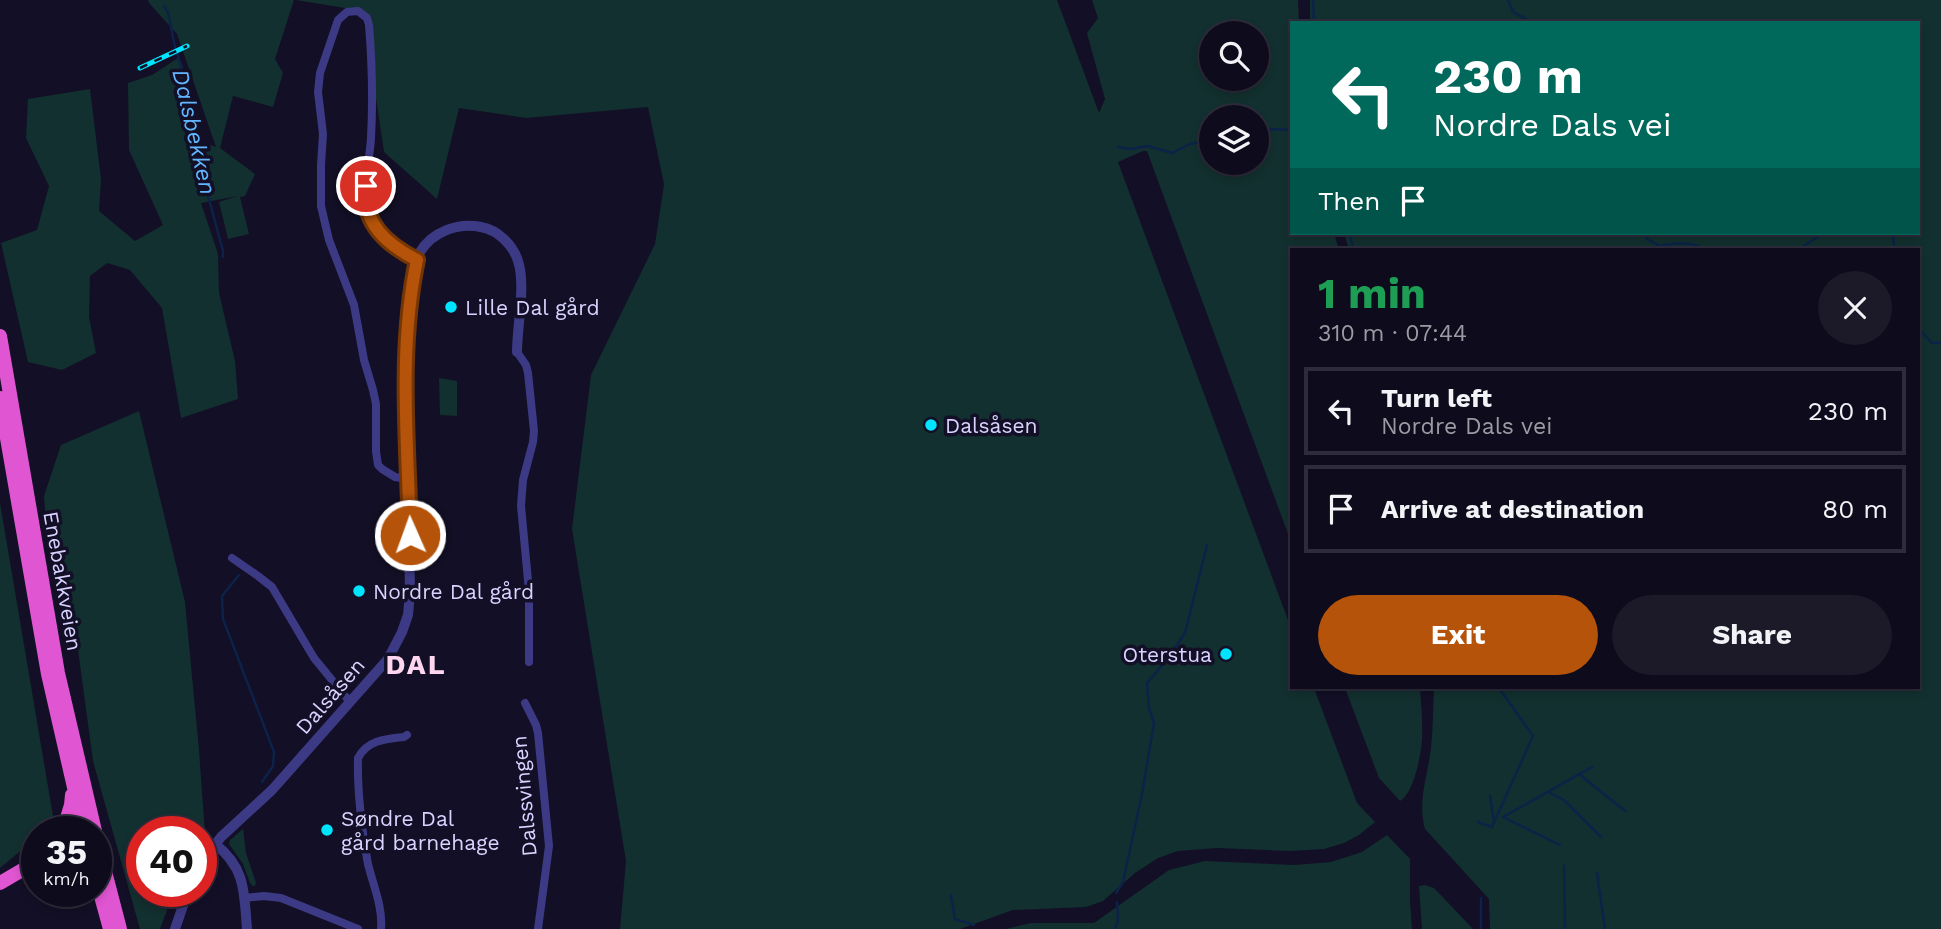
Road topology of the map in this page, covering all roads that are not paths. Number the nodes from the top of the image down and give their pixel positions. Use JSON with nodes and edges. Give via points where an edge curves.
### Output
{"nodes":[{"id":1,"x":417,"y":260,"type":"junction"},
{"id":2,"x":0,"y":336,"type":"edge"},
{"id":3,"x":517,"y":352,"type":"joint"},
{"id":4,"x":0,"y":398,"type":"edge"},
{"id":5,"x":408,"y":479,"type":"junction"},
{"id":6,"x":232,"y":558,"type":"dead end"},
{"id":7,"x":528,"y":662,"type":"dead end"},
{"id":8,"x":350,"y":702,"type":"junction"},
{"id":9,"x":525,"y":703,"type":"dead end"},
{"id":10,"x":407,"y":735,"type":"dead end"},
{"id":11,"x":73,"y":786,"type":"junction"},
{"id":12,"x":68,"y":816,"type":"edge"},
{"id":13,"x":80,"y":816,"type":"edge"},
{"id":14,"x":91,"y":816,"type":"edge"},
{"id":15,"x":217,"y":842,"type":"edge"},
{"id":16,"x":217,"y":846,"type":"edge"},
{"id":17,"x":21,"y":872,"type":"edge"},
{"id":18,"x":0,"y":883,"type":"edge"},
{"id":19,"x":112,"y":898,"type":"edge"},
{"id":20,"x":244,"y":898,"type":"junction"},
{"id":21,"x":104,"y":907,"type":"edge"},
{"id":22,"x":183,"y":907,"type":"edge"},
{"id":23,"x":110,"y":929,"type":"edge"},
{"id":24,"x":120,"y":929,"type":"edge"},
{"id":25,"x":175,"y":929,"type":"edge"},
{"id":26,"x":247,"y":929,"type":"edge"},
{"id":27,"x":358,"y":929,"type":"edge"},
{"id":28,"x":381,"y":929,"type":"edge"},
{"id":29,"x":538,"y":929,"type":"edge"}],
"edges":[{"from":1,"to":3,"type":"street","name":"Dalsåsen","via":[[431,240],[460,226],[479,226],[508,243],[521,271]]},
{"from":1,"to":5,"type":"street","name":"Dalsåsen","via":[[407,333]]},
{"from":1,"to":5,"type":"street","via":[[382,235],[368,212],[369,25],[358,11],[346,12],[338,20],[318,84],[322,214],[354,305],[373,390],[378,465],[394,477]]},
{"from":2,"to":14,"type":"highway","name":"Enebakkveien","via":[[54,650]]},
{"from":3,"to":7,"type":"street","name":"Dalsåsen","via":[[528,373],[534,431],[521,506],[529,591]]},
{"from":4,"to":11,"type":"highway","name":"Enebakkveien","via":[[46,663]]},
{"from":5,"to":8,"type":"street","name":"Dalsåsen","via":[[408,615],[388,659]]},
{"from":6,"to":8,"type":"street","via":[[272,587],[314,658]]},
{"from":8,"to":15,"type":"street","name":"Dalsåsen","via":[[272,790]]},
{"from":9,"to":29,"type":"street","name":"Dalssvingen","via":[[538,733],[549,846]]},
{"from":10,"to":28,"type":"street","via":[[372,743],[358,758],[368,863]]},
{"from":11,"to":12,"type":"highway"},
{"from":11,"to":13,"type":"highway","name":"Enebakkveien"},
{"from":16,"to":20,"type":"street","via":[[233,861]]},
{"from":17,"to":18,"type":"highway"},
{"from":19,"to":24,"type":"highway"},
{"from":20,"to":26,"type":"street"},
{"from":20,"to":27,"type":"street","via":[[281,898]]},
{"from":21,"to":23,"type":"highway"},
{"from":22,"to":25,"type":"street"}]}
